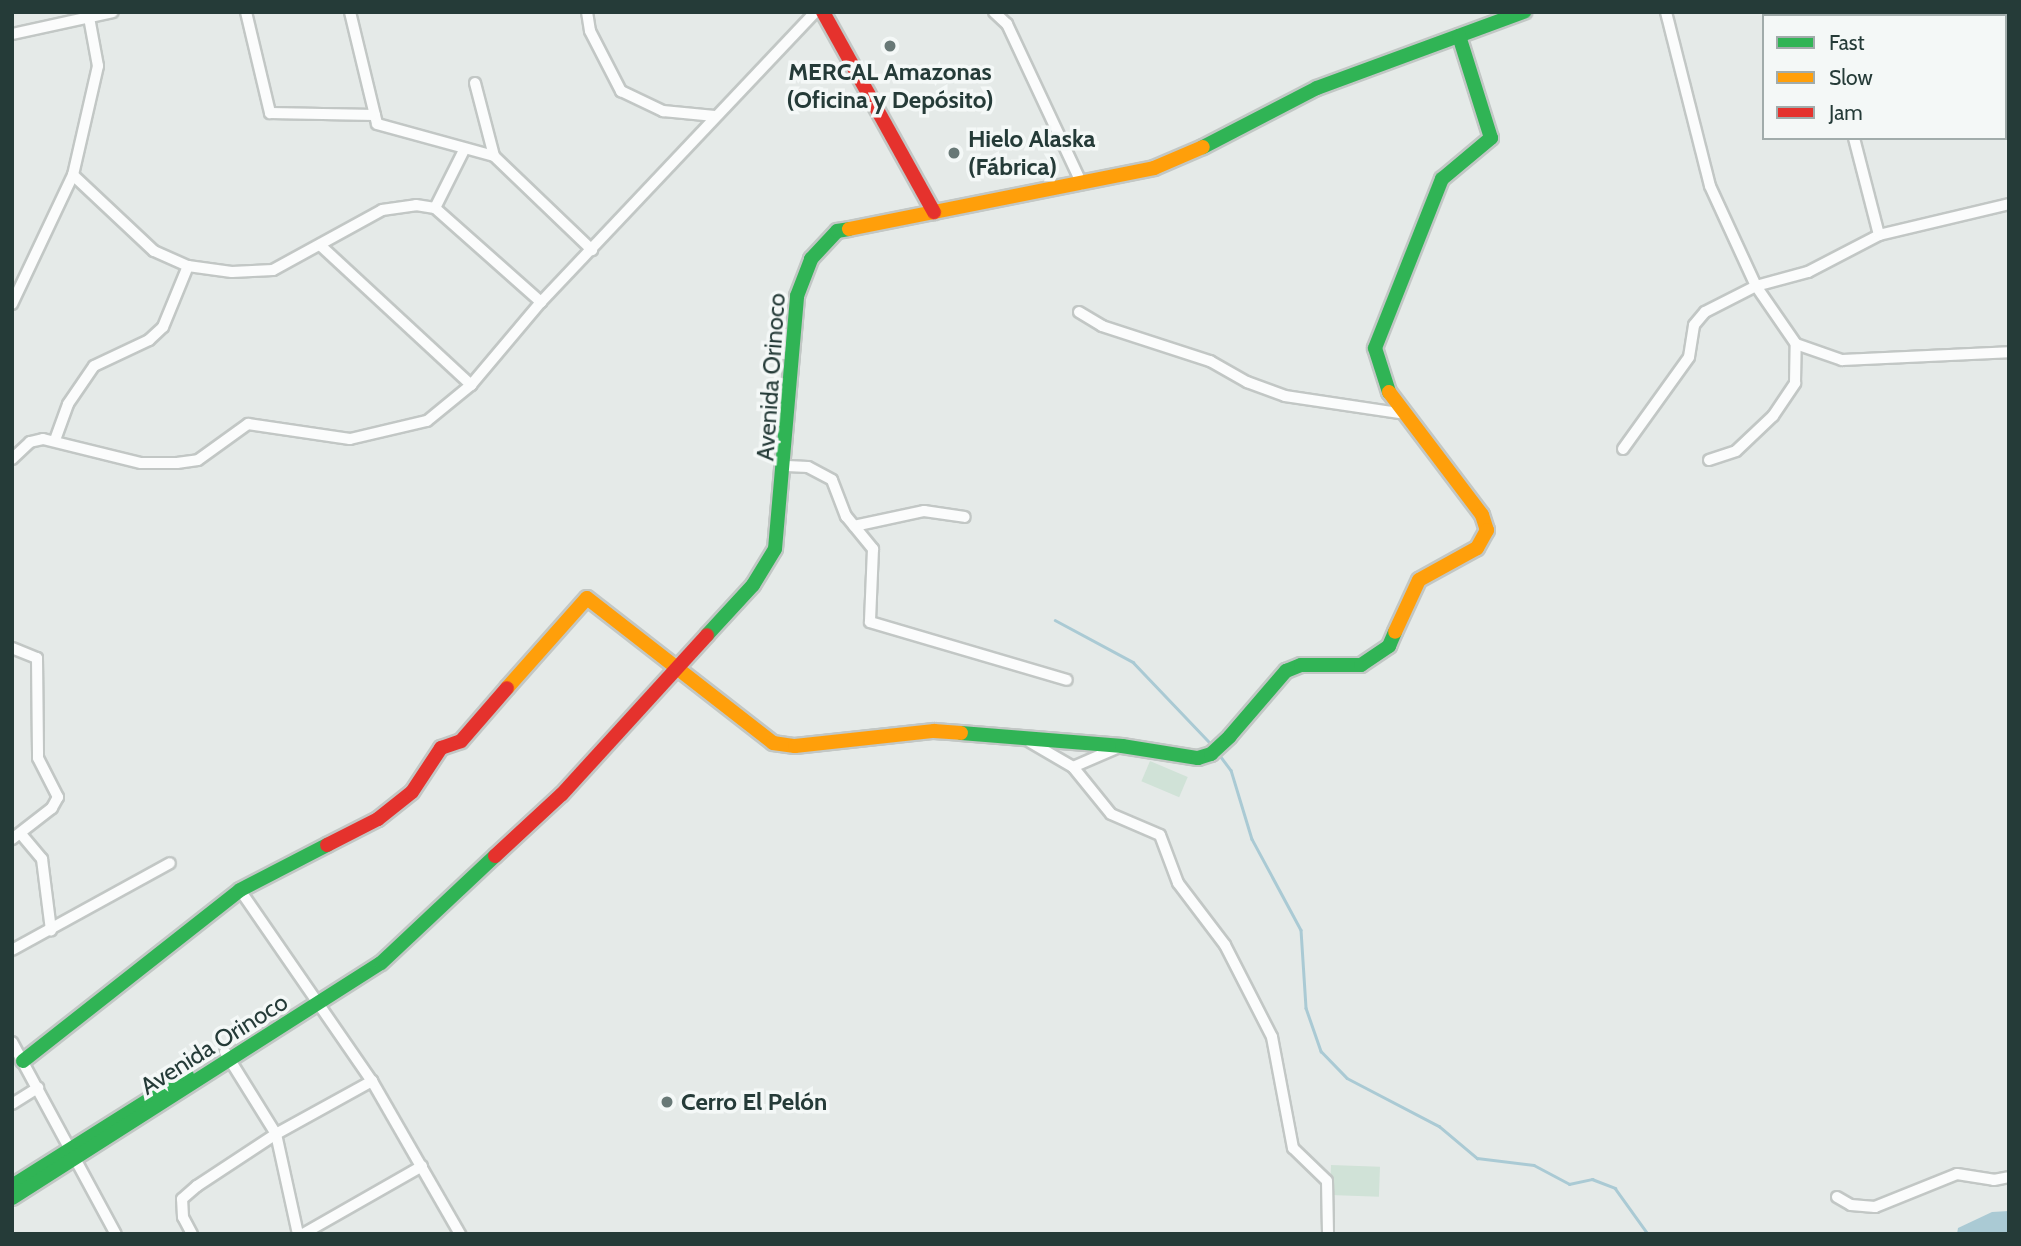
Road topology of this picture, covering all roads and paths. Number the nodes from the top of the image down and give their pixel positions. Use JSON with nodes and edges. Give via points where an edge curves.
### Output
{"nodes":[{"id":1,"x":113,"y":12,"type":"edge"},
{"id":2,"x":246,"y":12,"type":"edge"},
{"id":3,"x":350,"y":12,"type":"edge"},
{"id":4,"x":587,"y":12,"type":"edge"},
{"id":5,"x":815,"y":12,"type":"edge"},
{"id":6,"x":823,"y":12,"type":"edge"},
{"id":7,"x":994,"y":12,"type":"edge"},
{"id":8,"x":1524,"y":12,"type":"edge"},
{"id":9,"x":1666,"y":12,"type":"edge"},
{"id":10,"x":89,"y":15,"type":"edge"},
{"id":11,"x":12,"y":34,"type":"edge"},
{"id":12,"x":1459,"y":36,"type":"junction"},
{"id":13,"x":475,"y":83,"type":"dead end"},
{"id":14,"x":375,"y":115,"type":"junction"},
{"id":15,"x":715,"y":116,"type":"junction"},
{"id":16,"x":1855,"y":140,"type":"edge"},
{"id":17,"x":464,"y":150,"type":"junction"},
{"id":18,"x":494,"y":156,"type":"junction"},
{"id":19,"x":73,"y":175,"type":"junction"},
{"id":20,"x":1082,"y":184,"type":"junction"},
{"id":21,"x":2009,"y":204,"type":"edge"},
{"id":22,"x":435,"y":208,"type":"junction"},
{"id":23,"x":934,"y":212,"type":"junction"},
{"id":24,"x":1879,"y":235,"type":"junction"},
{"id":25,"x":320,"y":245,"type":"junction"},
{"id":26,"x":592,"y":250,"type":"junction"},
{"id":27,"x":188,"y":266,"type":"junction"},
{"id":28,"x":1756,"y":286,"type":"junction"},
{"id":29,"x":16,"y":287,"type":"edge"},
{"id":30,"x":541,"y":302,"type":"junction"},
{"id":31,"x":12,"y":304,"type":"edge"},
{"id":32,"x":1079,"y":312,"type":"dead end"},
{"id":33,"x":1796,"y":344,"type":"junction"},
{"id":34,"x":2009,"y":352,"type":"edge"},
{"id":35,"x":471,"y":385,"type":"junction"},
{"id":36,"x":1405,"y":414,"type":"junction"},
{"id":37,"x":55,"y":440,"type":"junction"},
{"id":38,"x":1623,"y":449,"type":"dead end"},
{"id":39,"x":12,"y":459,"type":"edge"},
{"id":40,"x":1709,"y":460,"type":"dead end"},
{"id":41,"x":787,"y":466,"type":"junction"},
{"id":42,"x":965,"y":517,"type":"dead end"},
{"id":43,"x":854,"y":526,"type":"junction"},
{"id":44,"x":12,"y":648,"type":"edge"},
{"id":45,"x":676,"y":670,"type":"junction"},
{"id":46,"x":1067,"y":680,"type":"dead end"},
{"id":47,"x":1030,"y":741,"type":"junction"},
{"id":48,"x":1122,"y":746,"type":"junction"},
{"id":49,"x":1073,"y":767,"type":"junction"},
{"id":50,"x":16,"y":837,"type":"edge"},
{"id":51,"x":170,"y":863,"type":"dead end"},
{"id":52,"x":240,"y":890,"type":"junction"},
{"id":53,"x":51,"y":930,"type":"junction"},
{"id":54,"x":12,"y":950,"type":"edge"},
{"id":55,"x":314,"y":1002,"type":"junction"},
{"id":56,"x":12,"y":1042,"type":"edge"},
{"id":57,"x":228,"y":1056,"type":"junction"},
{"id":58,"x":23,"y":1061,"type":"junction"},
{"id":59,"x":372,"y":1081,"type":"junction"},
{"id":60,"x":38,"y":1088,"type":"junction"},
{"id":61,"x":12,"y":1104,"type":"edge"},
{"id":62,"x":276,"y":1134,"type":"junction"},
{"id":63,"x":71,"y":1156,"type":"junction"},
{"id":64,"x":422,"y":1166,"type":"junction"},
{"id":65,"x":2009,"y":1177,"type":"edge"},
{"id":66,"x":12,"y":1186,"type":"edge"},
{"id":67,"x":1837,"y":1197,"type":"dead end"},
{"id":68,"x":12,"y":1198,"type":"edge"},
{"id":69,"x":116,"y":1234,"type":"edge"},
{"id":70,"x":192,"y":1234,"type":"edge"},
{"id":71,"x":300,"y":1234,"type":"edge"},
{"id":72,"x":460,"y":1234,"type":"edge"},
{"id":73,"x":1328,"y":1234,"type":"edge"}],
"edges":[{"from":1,"to":10,"type":"street"},
{"from":2,"to":14,"type":"street","via":[[270,113]]},
{"from":3,"to":14,"type":"street"},
{"from":4,"to":15,"type":"street","via":[[590,31],[621,91],[663,111]]},
{"from":5,"to":15,"type":"street"},
{"from":6,"to":23,"type":"street"},
{"from":7,"to":20,"type":"street","via":[[1007,24]]},
{"from":8,"to":12,"type":"street","name":"Avenida Orinoco"},
{"from":9,"to":28,"type":"street","via":[[1710,186]]},
{"from":10,"to":11,"type":"street"},
{"from":10,"to":19,"type":"street","via":[[98,66]]},
{"from":12,"to":20,"type":"street","name":"Avenida Orinoco","via":[[1317,88],[1184,157]]},
{"from":12,"to":36,"type":"street","via":[[1491,138],[1442,179],[1375,348],[1381,379]]},
{"from":13,"to":18,"type":"street"},
{"from":14,"to":17,"type":"street","via":[[377,124]]},
{"from":15,"to":26,"type":"street"},
{"from":16,"to":24,"type":"street"},
{"from":17,"to":18,"type":"street"},
{"from":17,"to":22,"type":"street"},
{"from":18,"to":26,"type":"street"},
{"from":19,"to":27,"type":"street","via":[[131,233],[154,251]]},
{"from":19,"to":29,"type":"street"},
{"from":20,"to":23,"type":"street","name":"Avenida Orinoco"},
{"from":21,"to":24,"type":"street"},
{"from":22,"to":25,"type":"street","via":[[415,205],[382,210]]},
{"from":22,"to":30,"type":"street"},
{"from":23,"to":41,"type":"street","name":"Avenida Orinoco","via":[[838,231],[811,259],[797,296]]},
{"from":24,"to":28,"type":"street","via":[[1808,272]]},
{"from":25,"to":27,"type":"street","via":[[273,270]]},
{"from":25,"to":35,"type":"street"},
{"from":26,"to":30,"type":"street"},
{"from":27,"to":37,"type":"street","via":[[163,327],[149,340],[94,366],[68,404]]},
{"from":28,"to":33,"type":"street"},
{"from":28,"to":38,"type":"street","via":[[1705,312],[1694,326],[1689,356]]},
{"from":29,"to":31,"type":"street"},
{"from":30,"to":35,"type":"street"},
{"from":32,"to":36,"type":"street","via":[[1102,326],[1210,361],[1285,396]]},
{"from":33,"to":34,"type":"street","via":[[1842,360]]},
{"from":33,"to":40,"type":"street","via":[[1795,383],[1773,416],[1736,451]]},
{"from":35,"to":37,"type":"street","via":[[427,421],[384,434],[350,439],[248,424],[198,460],[141,463]]},
{"from":36,"to":48,"type":"street","via":[[1482,515],[1486,540],[1419,580],[1389,646],[1376,657],[1361,666],[1301,665],[1286,671],[1211,754],[1198,758]]},
{"from":37,"to":39,"type":"street","via":[[30,442]]},
{"from":41,"to":43,"type":"street","via":[[808,467],[832,480]]},
{"from":41,"to":45,"type":"street","name":"Avenida Orinoco","via":[[782,517],[766,566]]},
{"from":42,"to":43,"type":"street","via":[[924,511]]},
{"from":43,"to":46,"type":"street","via":[[875,558],[870,622]]},
{"from":44,"to":50,"type":"street","via":[[37,658],[38,758],[58,797],[52,808]]},
{"from":45,"to":47,"type":"street","via":[[773,743],[795,747],[934,731]]},
{"from":45,"to":52,"type":"street","via":[[587,598],[461,741],[441,748],[412,792],[378,818]]},
{"from":45,"to":55,"type":"street","name":"Avenida Orinoco","via":[[562,794],[381,963]]},
{"from":47,"to":48,"type":"street"},
{"from":47,"to":49,"type":"street"},
{"from":48,"to":49,"type":"street"},
{"from":49,"to":73,"type":"street","via":[[1111,814],[1160,835],[1178,883],[1225,945],[1272,1037],[1293,1147],[1327,1181]]},
{"from":50,"to":53,"type":"street","via":[[42,859]]},
{"from":51,"to":53,"type":"street"},
{"from":52,"to":55,"type":"street"},
{"from":52,"to":58,"type":"street"},
{"from":53,"to":54,"type":"street"},
{"from":55,"to":57,"type":"street","name":"Avenida Orinoco"},
{"from":55,"to":59,"type":"street"},
{"from":56,"to":58,"type":"street"},
{"from":57,"to":62,"type":"street"},
{"from":57,"to":63,"type":"street","name":"Avenida Orinoco"},
{"from":58,"to":60,"type":"street"},
{"from":59,"to":62,"type":"street"},
{"from":59,"to":64,"type":"street"},
{"from":60,"to":61,"type":"street"},
{"from":60,"to":63,"type":"street"},
{"from":62,"to":70,"type":"street","via":[[182,1199],[183,1217]]},
{"from":62,"to":71,"type":"street"},
{"from":63,"to":66,"type":"street","name":"Avenida Orinoco"},
{"from":63,"to":68,"type":"street","name":"Avenida Orinoco"},
{"from":63,"to":69,"type":"street"},
{"from":64,"to":71,"type":"street"},
{"from":64,"to":72,"type":"street"},
{"from":65,"to":67,"type":"street","via":[[1994,1180],[1957,1174],[1875,1207],[1851,1205]]}]}
